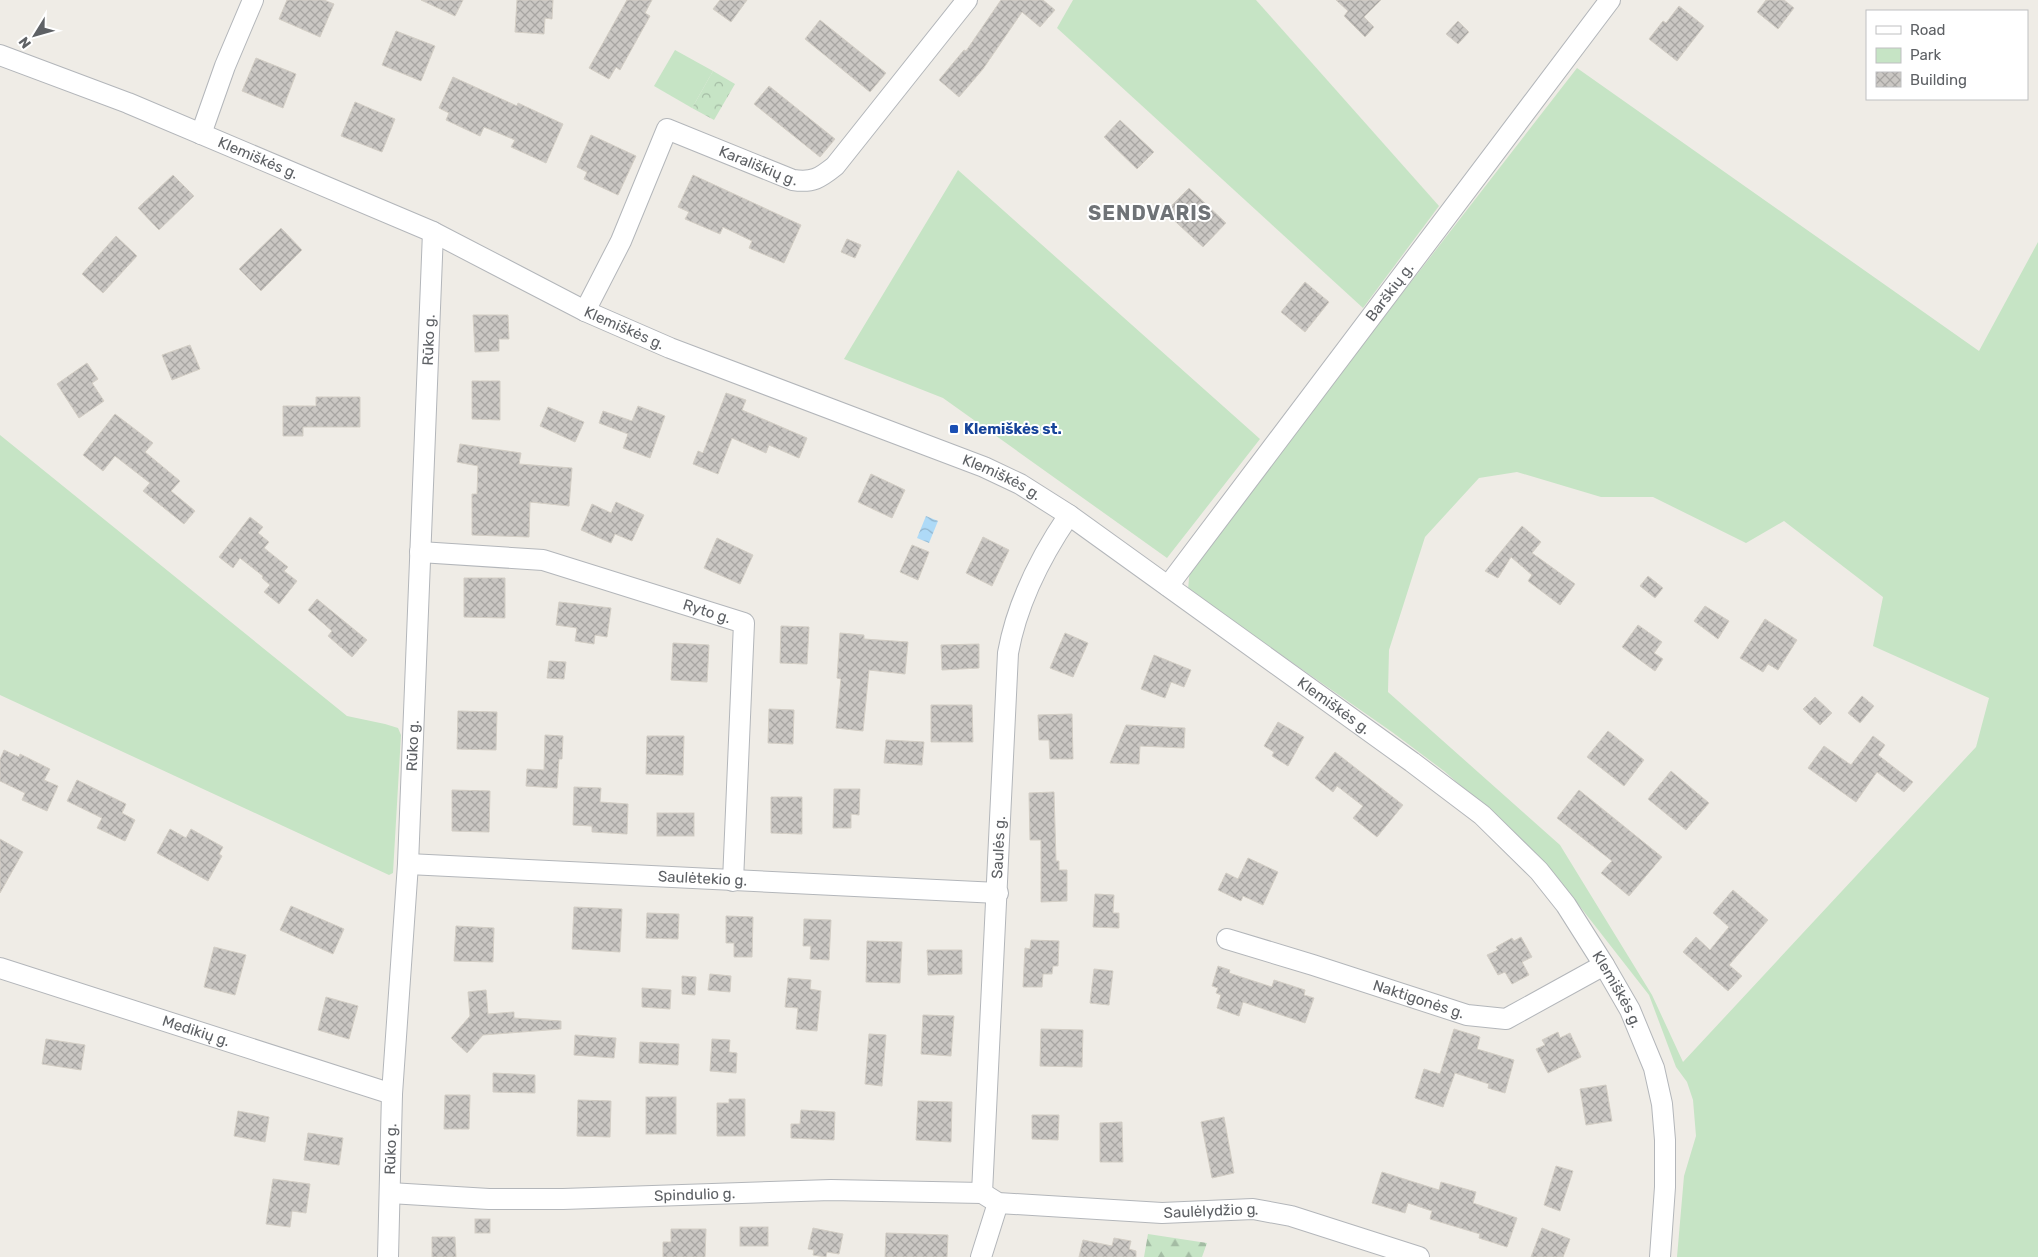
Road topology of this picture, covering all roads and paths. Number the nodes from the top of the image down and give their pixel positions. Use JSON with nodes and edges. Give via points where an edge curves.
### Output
{"nodes":[{"id":1,"x":253,"y":0,"type":"edge"},
{"id":2,"x":967,"y":0,"type":"edge"},
{"id":3,"x":1610,"y":0,"type":"edge"},
{"id":4,"x":0,"y":55,"type":"edge"},
{"id":5,"x":201,"y":134,"type":"junction"},
{"id":6,"x":433,"y":232,"type":"junction"},
{"id":7,"x":585,"y":311,"type":"junction"},
{"id":8,"x":1070,"y":515,"type":"junction"},
{"id":9,"x":420,"y":552,"type":"junction"},
{"id":10,"x":1168,"y":586,"type":"junction"},
{"id":11,"x":408,"y":864,"type":"junction"},
{"id":12,"x":733,"y":881,"type":"junction"},
{"id":13,"x":998,"y":893,"type":"junction"},
{"id":14,"x":1226,"y":939,"type":"dead end"},
{"id":15,"x":1604,"y":965,"type":"junction"},
{"id":16,"x":0,"y":968,"type":"edge"},
{"id":17,"x":392,"y":1094,"type":"junction"},
{"id":18,"x":390,"y":1193,"type":"junction"},
{"id":19,"x":990,"y":1198,"type":"junction"},
{"id":20,"x":388,"y":1257,"type":"edge"},
{"id":21,"x":981,"y":1257,"type":"edge"},
{"id":22,"x":1418,"y":1257,"type":"edge"},
{"id":23,"x":1660,"y":1257,"type":"edge"}],
"edges":[{"from":1,"to":5,"type":"street"},
{"from":2,"to":7,"type":"street","name":"Karališkių g.","via":[[835,166],[816,179],[805,182],[793,180],[667,129],[621,241]]},
{"from":3,"to":10,"type":"street","name":"Barškių g."},
{"from":4,"to":5,"type":"street","name":"Klemiškės g."},
{"from":5,"to":6,"type":"street","name":"Klemiškės g."},
{"from":6,"to":7,"type":"street","name":"Klemiškės g."},
{"from":6,"to":9,"type":"street","name":"Rūko g."},
{"from":7,"to":8,"type":"street","name":"Klemiškės g.","via":[[688,355],[984,467],[1020,484]]},
{"from":8,"to":10,"type":"street","name":"Klemiškės g."},
{"from":8,"to":13,"type":"street","name":"Saulės g.","via":[[1050,545],[1021,605],[1008,653]]},
{"from":9,"to":11,"type":"street","name":"Rūko g."},
{"from":9,"to":12,"type":"street","name":"Ryto g.","via":[[544,560],[744,623]]},
{"from":10,"to":15,"type":"street","name":"Klemiškės g.","via":[[1482,815],[1539,871],[1566,905]]},
{"from":11,"to":12,"type":"street","name":"Saulėtekio g."},
{"from":11,"to":17,"type":"street","name":"Rūko g."},
{"from":12,"to":13,"type":"street","name":"Saulėtekio g."},
{"from":13,"to":19,"type":"street","name":"Saulės g."},
{"from":14,"to":15,"type":"street","name":"Naktigonės g.","via":[[1467,1015],[1506,1019]]},
{"from":15,"to":23,"type":"street","name":"Klemiškės g.","via":[[1630,1010],[1651,1060],[1662,1104],[1665,1178]]},
{"from":16,"to":17,"type":"street","name":"Medikių g."},
{"from":17,"to":18,"type":"street","name":"Rūko g."},
{"from":18,"to":19,"type":"street","name":"Spindulio g.","via":[[489,1199],[562,1199],[831,1190]]},
{"from":18,"to":20,"type":"street","name":"Rūko g."},
{"from":19,"to":21,"type":"street","name":"Saulės g."},
{"from":19,"to":22,"type":"street","name":"Saulėlydžio g.","via":[[1162,1213],[1253,1209],[1291,1216]]}]}
